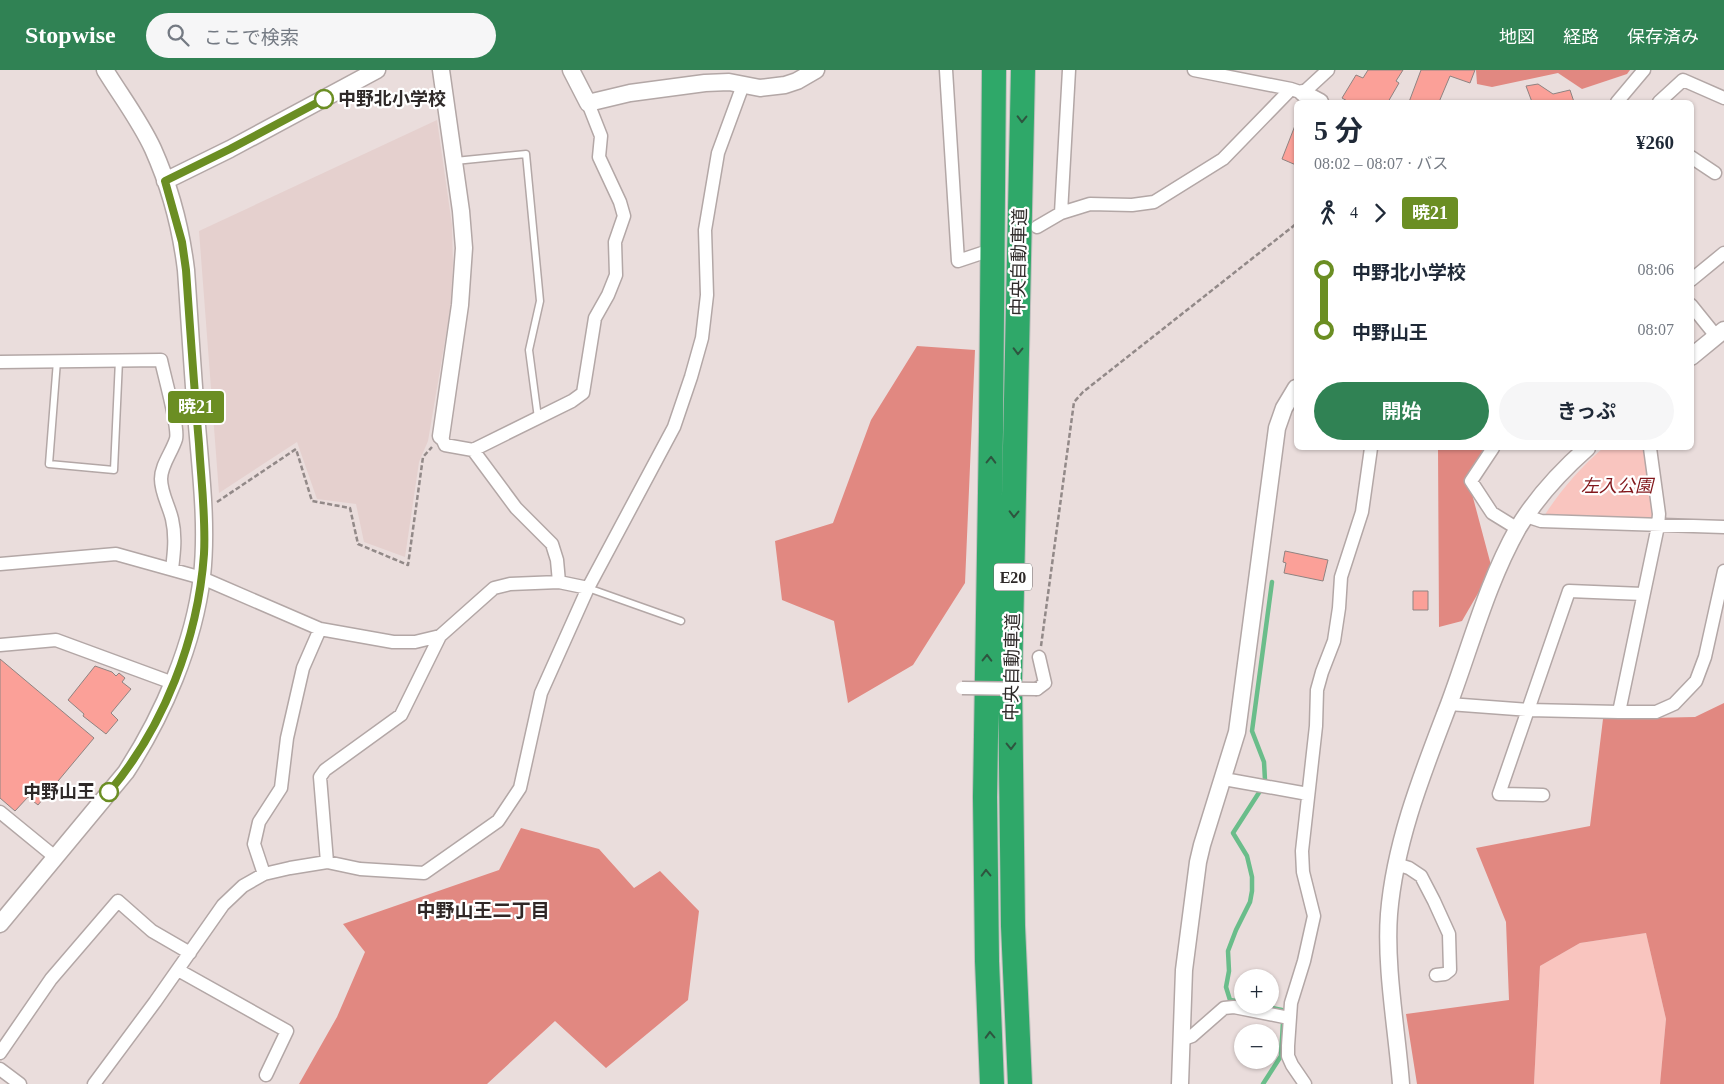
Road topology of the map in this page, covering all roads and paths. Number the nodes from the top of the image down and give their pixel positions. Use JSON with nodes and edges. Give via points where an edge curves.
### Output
{"nodes":[{"id":1,"x":105,"y":70,"type":"edge"},
{"id":2,"x":377,"y":70,"type":"edge"},
{"id":3,"x":441,"y":70,"type":"edge"},
{"id":4,"x":571,"y":70,"type":"edge"},
{"id":5,"x":816,"y":70,"type":"edge"},
{"id":6,"x":946,"y":70,"type":"edge"},
{"id":7,"x":994,"y":70,"type":"edge"},
{"id":8,"x":1023,"y":70,"type":"edge"},
{"id":9,"x":1069,"y":70,"type":"edge"},
{"id":10,"x":1194,"y":70,"type":"edge"},
{"id":11,"x":1328,"y":70,"type":"edge"},
{"id":12,"x":1644,"y":70,"type":"edge"},
{"id":13,"x":733,"y":79,"type":"edge"},
{"id":14,"x":1297,"y":91,"type":"junction"},
{"id":15,"x":1724,"y":98,"type":"edge"},
{"id":16,"x":1316,"y":100,"type":"edge"},
{"id":17,"x":1619,"y":100,"type":"edge"},
{"id":18,"x":1661,"y":100,"type":"edge"},
{"id":19,"x":588,"y":103,"type":"junction"},
{"id":20,"x":1694,"y":159,"type":"edge"},
{"id":21,"x":454,"y":161,"type":"junction"},
{"id":22,"x":1715,"y":173,"type":"dead end"},
{"id":23,"x":165,"y":181,"type":"junction"},
{"id":24,"x":1061,"y":213,"type":"junction"},
{"id":25,"x":1294,"y":226,"type":"edge"},
{"id":26,"x":1037,"y":227,"type":"dead end"},
{"id":27,"x":982,"y":253,"type":"dead end"},
{"id":28,"x":1724,"y":253,"type":"edge"},
{"id":29,"x":1694,"y":278,"type":"edge"},
{"id":30,"x":1694,"y":308,"type":"edge"},
{"id":31,"x":1720,"y":333,"type":"edge"},
{"id":32,"x":1694,"y":355,"type":"edge"},
{"id":33,"x":119,"y":359,"type":"junction"},
{"id":34,"x":57,"y":361,"type":"junction"},
{"id":35,"x":0,"y":362,"type":"edge"},
{"id":36,"x":1294,"y":391,"type":"edge"},
{"id":37,"x":538,"y":418,"type":"junction"},
{"id":38,"x":441,"y":436,"type":"junction"},
{"id":39,"x":473,"y":450,"type":"junction"},
{"id":40,"x":1371,"y":450,"type":"edge"},
{"id":41,"x":1492,"y":450,"type":"edge"},
{"id":42,"x":1585,"y":450,"type":"edge"},
{"id":43,"x":1650,"y":450,"type":"edge"},
{"id":44,"x":203,"y":506,"type":"junction"},
{"id":45,"x":1522,"y":522,"type":"junction"},
{"id":46,"x":1658,"y":526,"type":"junction"},
{"id":47,"x":1724,"y":527,"type":"edge"},
{"id":48,"x":0,"y":564,"type":"edge"},
{"id":49,"x":172,"y":569,"type":"junction"},
{"id":50,"x":1724,"y":571,"type":"edge"},
{"id":51,"x":202,"y":578,"type":"junction"},
{"id":52,"x":559,"y":582,"type":"junction"},
{"id":53,"x":588,"y":588,"type":"junction"},
{"id":54,"x":1643,"y":594,"type":"junction"},
{"id":55,"x":681,"y":621,"type":"dead end"},
{"id":56,"x":320,"y":629,"type":"junction"},
{"id":57,"x":440,"y":636,"type":"junction"},
{"id":58,"x":0,"y":646,"type":"edge"},
{"id":59,"x":1039,"y":657,"type":"joint"},
{"id":60,"x":173,"y":683,"type":"junction"},
{"id":61,"x":962,"y":688,"type":"dead end"},
{"id":62,"x":1449,"y":704,"type":"junction"},
{"id":63,"x":1528,"y":710,"type":"junction"},
{"id":64,"x":1619,"y":712,"type":"junction"},
{"id":65,"x":1224,"y":779,"type":"junction"},
{"id":66,"x":1308,"y":794,"type":"junction"},
{"id":67,"x":1543,"y":795,"type":"dead end"},
{"id":68,"x":0,"y":812,"type":"edge"},
{"id":69,"x":55,"y":857,"type":"junction"},
{"id":70,"x":327,"y":862,"type":"junction"},
{"id":71,"x":1396,"y":864,"type":"junction"},
{"id":72,"x":264,"y":874,"type":"junction"},
{"id":73,"x":0,"y":924,"type":"edge"},
{"id":74,"x":190,"y":953,"type":"junction"},
{"id":75,"x":178,"y":970,"type":"junction"},
{"id":76,"x":1436,"y":975,"type":"dead end"},
{"id":77,"x":1289,"y":1018,"type":"junction"},
{"id":78,"x":1181,"y":1040,"type":"junction"},
{"id":79,"x":0,"y":1053,"type":"edge"},
{"id":80,"x":0,"y":1069,"type":"edge"},
{"id":81,"x":266,"y":1075,"type":"dead end"},
{"id":82,"x":20,"y":1084,"type":"edge"},
{"id":83,"x":94,"y":1084,"type":"edge"},
{"id":84,"x":992,"y":1084,"type":"edge"},
{"id":85,"x":1020,"y":1084,"type":"edge"},
{"id":86,"x":1180,"y":1084,"type":"edge"},
{"id":87,"x":1305,"y":1084,"type":"edge"},
{"id":88,"x":1402,"y":1084,"type":"edge"}],
"edges":[{"from":1,"to":23,"type":"street","via":[[152,148]]},
{"from":2,"to":23,"type":"street"},
{"from":3,"to":21,"type":"street"},
{"from":4,"to":19,"type":"street"},
{"from":5,"to":13,"type":"street","via":[[785,85],[760,88]]},
{"from":6,"to":27,"type":"street","via":[[958,261]]},
{"from":84,"to":7,"type":"highway","name":"中央自動車道","number":"E20","one_way":true,"via":[[985,798]]},
{"from":8,"to":85,"type":"highway","name":"中央自動車道","number":"E20","one_way":true,"via":[[1010,682],[1013,926]]},
{"from":9,"to":24,"type":"street"},
{"from":10,"to":14,"type":"street"},
{"from":11,"to":14,"type":"street"},
{"from":12,"to":17,"type":"street"},
{"from":13,"to":19,"type":"street","via":[[630,93]]},
{"from":13,"to":53,"type":"street","via":[[705,230],[707,295],[703,330],[691,377],[674,427]]},
{"from":14,"to":16,"type":"street"},
{"from":14,"to":24,"type":"street","via":[[1223,159],[1154,202],[1090,204]]},
{"from":15,"to":18,"type":"street","via":[[1683,80]]},
{"from":19,"to":37,"type":"street","via":[[601,136],[598,157],[624,216],[614,242],[616,275],[595,318],[583,393]]},
{"from":20,"to":22,"type":"street"},
{"from":21,"to":37,"type":"lane","via":[[526,154],[540,301],[529,350]]},
{"from":21,"to":38,"type":"street","via":[[463,230],[463,277]]},
{"from":23,"to":44,"type":"street","via":[[180,233],[186,270]]},
{"from":24,"to":26,"type":"street"},
{"from":25,"to":59,"type":"path","via":[[1074,402]]},
{"from":28,"to":29,"type":"street"},
{"from":30,"to":31,"type":"street"},
{"from":31,"to":32,"type":"street"},
{"from":33,"to":34,"type":"street"},
{"from":33,"to":34,"type":"lane","via":[[114,470],[49,464]]},
{"from":33,"to":49,"type":"street","via":[[161,360],[176,437],[161,478],[173,520]]},
{"from":34,"to":35,"type":"street"},
{"from":36,"to":65,"type":"street","via":[[1277,428],[1238,732]]},
{"from":37,"to":39,"type":"street"},
{"from":38,"to":39,"type":"street","via":[[446,445]]},
{"from":38,"to":44,"type":"path","via":[[423,457],[408,565],[358,544],[350,508],[312,502],[296,449],[219,502]]},
{"from":39,"to":52,"type":"street","via":[[516,508],[552,544]]},
{"from":40,"to":66,"type":"street","via":[[1362,512],[1341,577],[1334,641],[1317,690]]},
{"from":41,"to":45,"type":"street","via":[[1471,481],[1492,513]]},
{"from":42,"to":45,"type":"street","via":[[1557,476]]},
{"from":43,"to":46,"type":"street"},
{"from":44,"to":51,"type":"street"},
{"from":45,"to":46,"type":"street"},
{"from":45,"to":62,"type":"street","via":[[1480,615]]},
{"from":46,"to":47,"type":"street"},
{"from":46,"to":54,"type":"street"},
{"from":48,"to":49,"type":"street","via":[[116,554]]},
{"from":49,"to":51,"type":"street"},
{"from":50,"to":64,"type":"street","via":[[1705,657],[1696,681],[1674,704],[1656,712]]},
{"from":51,"to":56,"type":"street"},
{"from":51,"to":60,"type":"street","via":[[182,662]]},
{"from":52,"to":53,"type":"street"},
{"from":52,"to":57,"type":"street","via":[[510,584],[494,588]]},
{"from":53,"to":55,"type":"lane"},
{"from":53,"to":70,"type":"street","via":[[542,693],[520,788],[498,821],[424,873],[360,869]]},
{"from":54,"to":63,"type":"street","via":[[1569,591]]},
{"from":54,"to":64,"type":"street"},
{"from":56,"to":57,"type":"street","via":[[393,642],[415,642]]},
{"from":56,"to":72,"type":"street","via":[[303,668],[287,738],[281,788],[259,822],[254,844]]},
{"from":57,"to":70,"type":"street","via":[[402,715],[325,770],[320,777]]},
{"from":58,"to":60,"type":"street","via":[[56,640]]},
{"from":59,"to":61,"type":"street","bridge":true,"via":[[1045,683],[1037,689]]},
{"from":60,"to":69,"type":"street","via":[[126,772]]},
{"from":62,"to":63,"type":"street"},
{"from":62,"to":71,"type":"street","via":[[1409,815]]},
{"from":63,"to":64,"type":"street"},
{"from":63,"to":67,"type":"street","via":[[1499,794]]},
{"from":65,"to":66,"type":"street"},
{"from":65,"to":78,"type":"street","via":[[1200,854],[1184,970]]},
{"from":66,"to":77,"type":"street","via":[[1302,851],[1314,916]]},
{"from":68,"to":69,"type":"street"},
{"from":69,"to":73,"type":"street"},
{"from":70,"to":72,"type":"street"},
{"from":71,"to":76,"type":"street","via":[[1421,876],[1449,934],[1450,970]]},
{"from":71,"to":88,"type":"street","via":[[1389,916],[1390,960]]},
{"from":72,"to":74,"type":"street","via":[[243,886],[223,905]]},
{"from":74,"to":75,"type":"street"},
{"from":74,"to":79,"type":"street","via":[[152,931],[118,902],[51,978]]},
{"from":75,"to":81,"type":"street","via":[[287,1031]]},
{"from":75,"to":83,"type":"street"},
{"from":77,"to":78,"type":"street","via":[[1234,1007],[1224,1008],[1192,1036]]},
{"from":77,"to":87,"type":"street","via":[[1288,1056]]},
{"from":78,"to":86,"type":"street"},
{"from":80,"to":82,"type":"street"}]}
